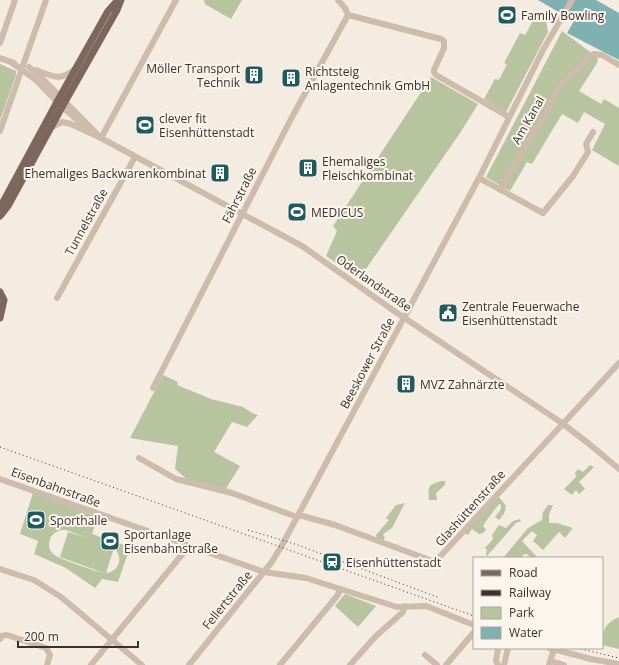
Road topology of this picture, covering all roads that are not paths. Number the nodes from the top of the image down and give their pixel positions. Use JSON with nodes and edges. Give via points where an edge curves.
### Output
{"nodes":[{"id":1,"x":15,"y":0,"type":"edge"},
{"id":2,"x":46,"y":0,"type":"edge"},
{"id":3,"x":118,"y":0,"type":"edge"},
{"id":4,"x":121,"y":0,"type":"edge"},
{"id":5,"x":176,"y":0,"type":"edge"},
{"id":6,"x":338,"y":0,"type":"edge"},
{"id":7,"x":572,"y":0,"type":"edge"},
{"id":8,"x":348,"y":15,"type":"junction"},
{"id":9,"x":0,"y":43,"type":"edge"},
{"id":10,"x":0,"y":58,"type":"edge"},
{"id":11,"x":619,"y":64,"type":"edge"},
{"id":12,"x":25,"y":68,"type":"junction"},
{"id":13,"x":76,"y":68,"type":"junction"},
{"id":14,"x":61,"y":102,"type":"junction"},
{"id":15,"x":509,"y":117,"type":"junction"},
{"id":16,"x":50,"y":128,"type":"junction"},
{"id":17,"x":0,"y":131,"type":"edge"},
{"id":18,"x":593,"y":132,"type":"dead end"},
{"id":19,"x":90,"y":133,"type":"junction"},
{"id":20,"x":101,"y":138,"type":"junction"},
{"id":21,"x":135,"y":157,"type":"junction"},
{"id":22,"x":479,"y":178,"type":"junction"},
{"id":23,"x":500,"y":190,"type":"junction"},
{"id":24,"x":242,"y":213,"type":"junction"},
{"id":25,"x":0,"y":215,"type":"edge"},
{"id":26,"x":0,"y":292,"type":"edge"},
{"id":27,"x":57,"y":298,"type":"dead end"},
{"id":28,"x":404,"y":317,"type":"junction"},
{"id":29,"x":0,"y":318,"type":"edge"},
{"id":30,"x":619,"y":363,"type":"edge"},
{"id":31,"x":152,"y":388,"type":"dead end"},
{"id":32,"x":562,"y":424,"type":"junction"},
{"id":33,"x":139,"y":458,"type":"dead end"},
{"id":34,"x":619,"y":469,"type":"edge"},
{"id":35,"x":0,"y":479,"type":"edge"},
{"id":36,"x":298,"y":516,"type":"junction"},
{"id":37,"x":189,"y":546,"type":"junction"},
{"id":38,"x":281,"y":547,"type":"joint"},
{"id":39,"x":271,"y":564,"type":"junction"},
{"id":40,"x":0,"y":569,"type":"edge"},
{"id":41,"x":264,"y":572,"type":"junction"},
{"id":42,"x":275,"y":574,"type":"junction"},
{"id":43,"x":341,"y":589,"type":"junction"},
{"id":44,"x":405,"y":606,"type":"junction"},
{"id":45,"x":473,"y":625,"type":"edge"},
{"id":46,"x":473,"y":633,"type":"edge"},
{"id":47,"x":0,"y":639,"type":"edge"},
{"id":48,"x":112,"y":640,"type":"junction"},
{"id":49,"x":498,"y":649,"type":"edge"},
{"id":50,"x":508,"y":649,"type":"edge"},
{"id":51,"x":552,"y":649,"type":"edge"},
{"id":52,"x":425,"y":655,"type":"dead end"},
{"id":53,"x":550,"y":663,"type":"edge"},
{"id":54,"x":619,"y":664,"type":"edge"},
{"id":55,"x":47,"y":665,"type":"edge"},
{"id":56,"x":91,"y":665,"type":"edge"},
{"id":57,"x":142,"y":665,"type":"edge"},
{"id":58,"x":189,"y":665,"type":"edge"},
{"id":59,"x":280,"y":665,"type":"edge"},
{"id":60,"x":350,"y":665,"type":"edge"},
{"id":61,"x":437,"y":665,"type":"edge"},
{"id":62,"x":446,"y":665,"type":"edge"},
{"id":63,"x":498,"y":665,"type":"edge"},
{"id":64,"x":504,"y":665,"type":"edge"},
{"id":65,"x":564,"y":665,"type":"edge"}],
"edges":[{"from":1,"to":9,"type":"street"},
{"from":2,"to":12,"type":"street"},
{"from":3,"to":13,"type":"main road","via":[[108,11]]},
{"from":4,"to":14,"type":"main road"},
{"from":5,"to":20,"type":"street"},
{"from":6,"to":8,"type":"street"},
{"from":7,"to":15,"type":"street","name":"Beeskower Straße"},
{"from":8,"to":15,"type":"street","via":[[441,39],[444,41],[444,48],[434,70],[436,75]]},
{"from":8,"to":24,"type":"street","name":"Fährstraße"},
{"from":10,"to":12,"type":"street"},
{"from":11,"to":23,"type":"street","name":"Am Kanal","via":[[602,55],[588,56],[558,87],[546,114]]},
{"from":12,"to":13,"type":"street","via":[[59,78],[65,77]]},
{"from":12,"to":14,"type":"street"},
{"from":12,"to":17,"type":"street"},
{"from":13,"to":14,"type":"main road"},
{"from":14,"to":16,"type":"main road"},
{"from":14,"to":19,"type":"street","name":"Oderlandstraße"},
{"from":14,"to":20,"type":"street","name":"Oderlandstraße"},
{"from":14,"to":25,"type":"main road","via":[[3,202]]},
{"from":15,"to":22,"type":"street","name":"Beeskower Straße"},
{"from":16,"to":19,"type":"street","name":"Oderlandstraße","via":[[57,123],[66,122]]},
{"from":16,"to":25,"type":"main road","via":[[8,206]]},
{"from":18,"to":23,"type":"street","via":[[586,144],[588,152],[573,176],[543,213]]},
{"from":19,"to":20,"type":"street","name":"Oderlandstraße"},
{"from":20,"to":21,"type":"street","name":"Oderlandstraße"},
{"from":21,"to":24,"type":"street","name":"Oderlandstraße"},
{"from":21,"to":27,"type":"street","name":"Tunnelstraße"},
{"from":22,"to":23,"type":"street"},
{"from":22,"to":28,"type":"street","name":"Beeskower Straße"},
{"from":24,"to":28,"type":"street","name":"Oderlandstraße","via":[[302,246]]},
{"from":24,"to":31,"type":"street","name":"Fährstraße"},
{"from":26,"to":29,"type":"main road","via":[[4,300]]},
{"from":28,"to":32,"type":"street","name":"Oderlandstraße"},
{"from":28,"to":36,"type":"street","name":"Beeskower Straße"},
{"from":30,"to":32,"type":"street","name":"Glashüttenstraße"},
{"from":32,"to":34,"type":"street","name":"Oderlandstraße"},
{"from":32,"to":36,"type":"street","name":"Glashüttenstraße","via":[[436,562],[335,525]]},
{"from":33,"to":36,"type":"street","via":[[176,479]]},
{"from":35,"to":37,"type":"street","name":"Eisenbahnstraße"},
{"from":36,"to":38,"type":"street","name":"Beeskower Straße"},
{"from":37,"to":41,"type":"street","name":"Eisenbahnstraße"},
{"from":37,"to":48,"type":"street"},
{"from":38,"to":39,"type":"street","name":"Fellertstraße"},
{"from":39,"to":41,"type":"street","name":"Fellertstraße"},
{"from":39,"to":42,"type":"street"},
{"from":40,"to":48,"type":"street","via":[[34,580],[61,598]]},
{"from":41,"to":42,"type":"street","name":"Eisenbahnstraße"},
{"from":41,"to":58,"type":"street","name":"Fellertstraße"},
{"from":42,"to":43,"type":"street","name":"Eisenbahnstraße","via":[[306,578]]},
{"from":43,"to":44,"type":"street","via":[[385,604]]},
{"from":43,"to":59,"type":"street"},
{"from":44,"to":45,"type":"street","via":[[426,606]]},
{"from":44,"to":60,"type":"street","via":[[403,612],[376,636]]},
{"from":46,"to":62,"type":"street"},
{"from":47,"to":55,"type":"street","via":[[1,636],[7,635],[46,648],[50,655]]},
{"from":48,"to":56,"type":"street"},
{"from":48,"to":57,"type":"street"},
{"from":49,"to":63,"type":"street"},
{"from":50,"to":64,"type":"street"},
{"from":51,"to":53,"type":"street"},
{"from":51,"to":54,"type":"street"},
{"from":52,"to":61,"type":"street"},
{"from":53,"to":65,"type":"street"}]}
